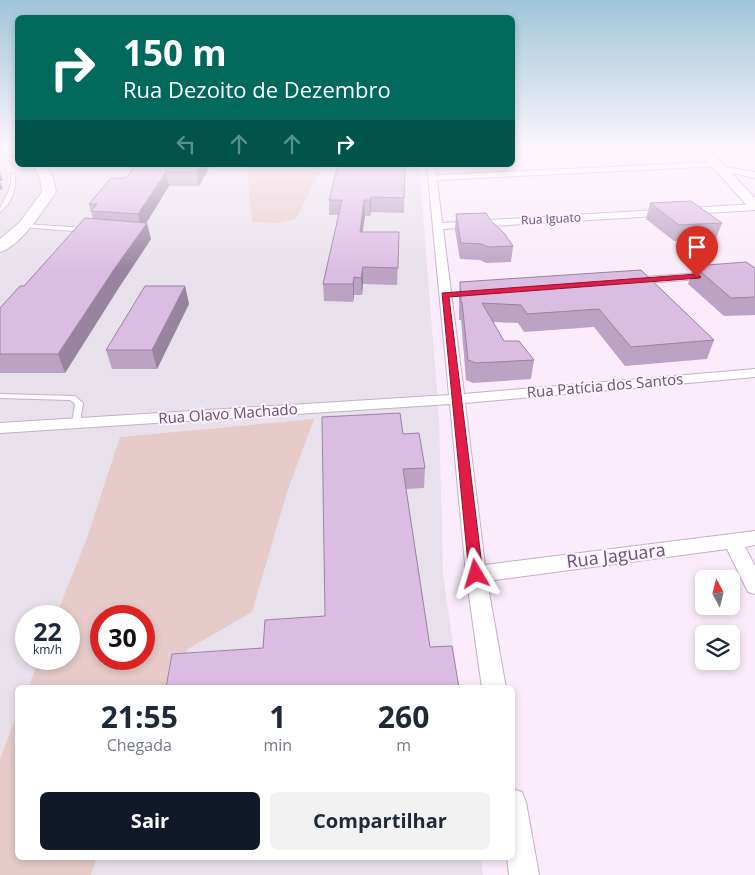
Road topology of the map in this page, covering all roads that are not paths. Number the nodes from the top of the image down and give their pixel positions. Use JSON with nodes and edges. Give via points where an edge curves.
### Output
{"nodes":[{"id":1,"x":12,"y":189,"type":"edge"},
{"id":2,"x":49,"y":189,"type":"edge"},
{"id":3,"x":433,"y":189,"type":"edge"},
{"id":4,"x":739,"y":189,"type":"edge"},
{"id":5,"x":755,"y":207,"type":"edge"},
{"id":6,"x":0,"y":210,"type":"edge"},
{"id":7,"x":24,"y":226,"type":"junction"},
{"id":8,"x":437,"y":226,"type":"junction"},
{"id":9,"x":89,"y":230,"type":"edge"},
{"id":10,"x":0,"y":247,"type":"edge"},
{"id":11,"x":755,"y":272,"type":"edge"},
{"id":12,"x":619,"y":282,"type":"edge"},
{"id":13,"x":755,"y":373,"type":"edge"},
{"id":14,"x":0,"y":396,"type":"edge"},
{"id":15,"x":456,"y":399,"type":"junction"},
{"id":16,"x":76,"y":424,"type":"junction"},
{"id":17,"x":0,"y":428,"type":"edge"},
{"id":18,"x":755,"y":538,"type":"edge"},
{"id":19,"x":733,"y":541,"type":"junction"},
{"id":20,"x":476,"y":574,"type":"junction"},
{"id":21,"x":755,"y":586,"type":"edge"},
{"id":22,"x":494,"y":685,"type":"edge"},
{"id":23,"x":515,"y":820,"type":"edge"},
{"id":24,"x":524,"y":875,"type":"edge"}],
"edges":[{"from":1,"to":6,"type":"lane"},
{"from":2,"to":7,"type":"street"},
{"from":3,"to":8,"type":"street"},
{"from":4,"to":5,"type":"street"},
{"from":5,"to":8,"type":"street","name":"Rua Iguato"},
{"from":7,"to":9,"type":"lane"},
{"from":7,"to":10,"type":"street"},
{"from":8,"to":15,"type":"street","via":[[449,294]]},
{"from":11,"to":12,"type":"street"},
{"from":13,"to":15,"type":"street","name":"Rua Patícia dos Santos"},
{"from":14,"to":16,"type":"lane","via":[[72,398],[79,403]]},
{"from":15,"to":16,"type":"street","name":"Rua Olavo Machado"},
{"from":15,"to":20,"type":"street"},
{"from":16,"to":17,"type":"street","name":"Rua Olavo Machado"},
{"from":18,"to":19,"type":"street","name":"Rua Jaguara"},
{"from":19,"to":20,"type":"street","name":"Rua Jaguara"},
{"from":19,"to":21,"type":"street"},
{"from":20,"to":22,"type":"street"},
{"from":23,"to":24,"type":"street"}]}
